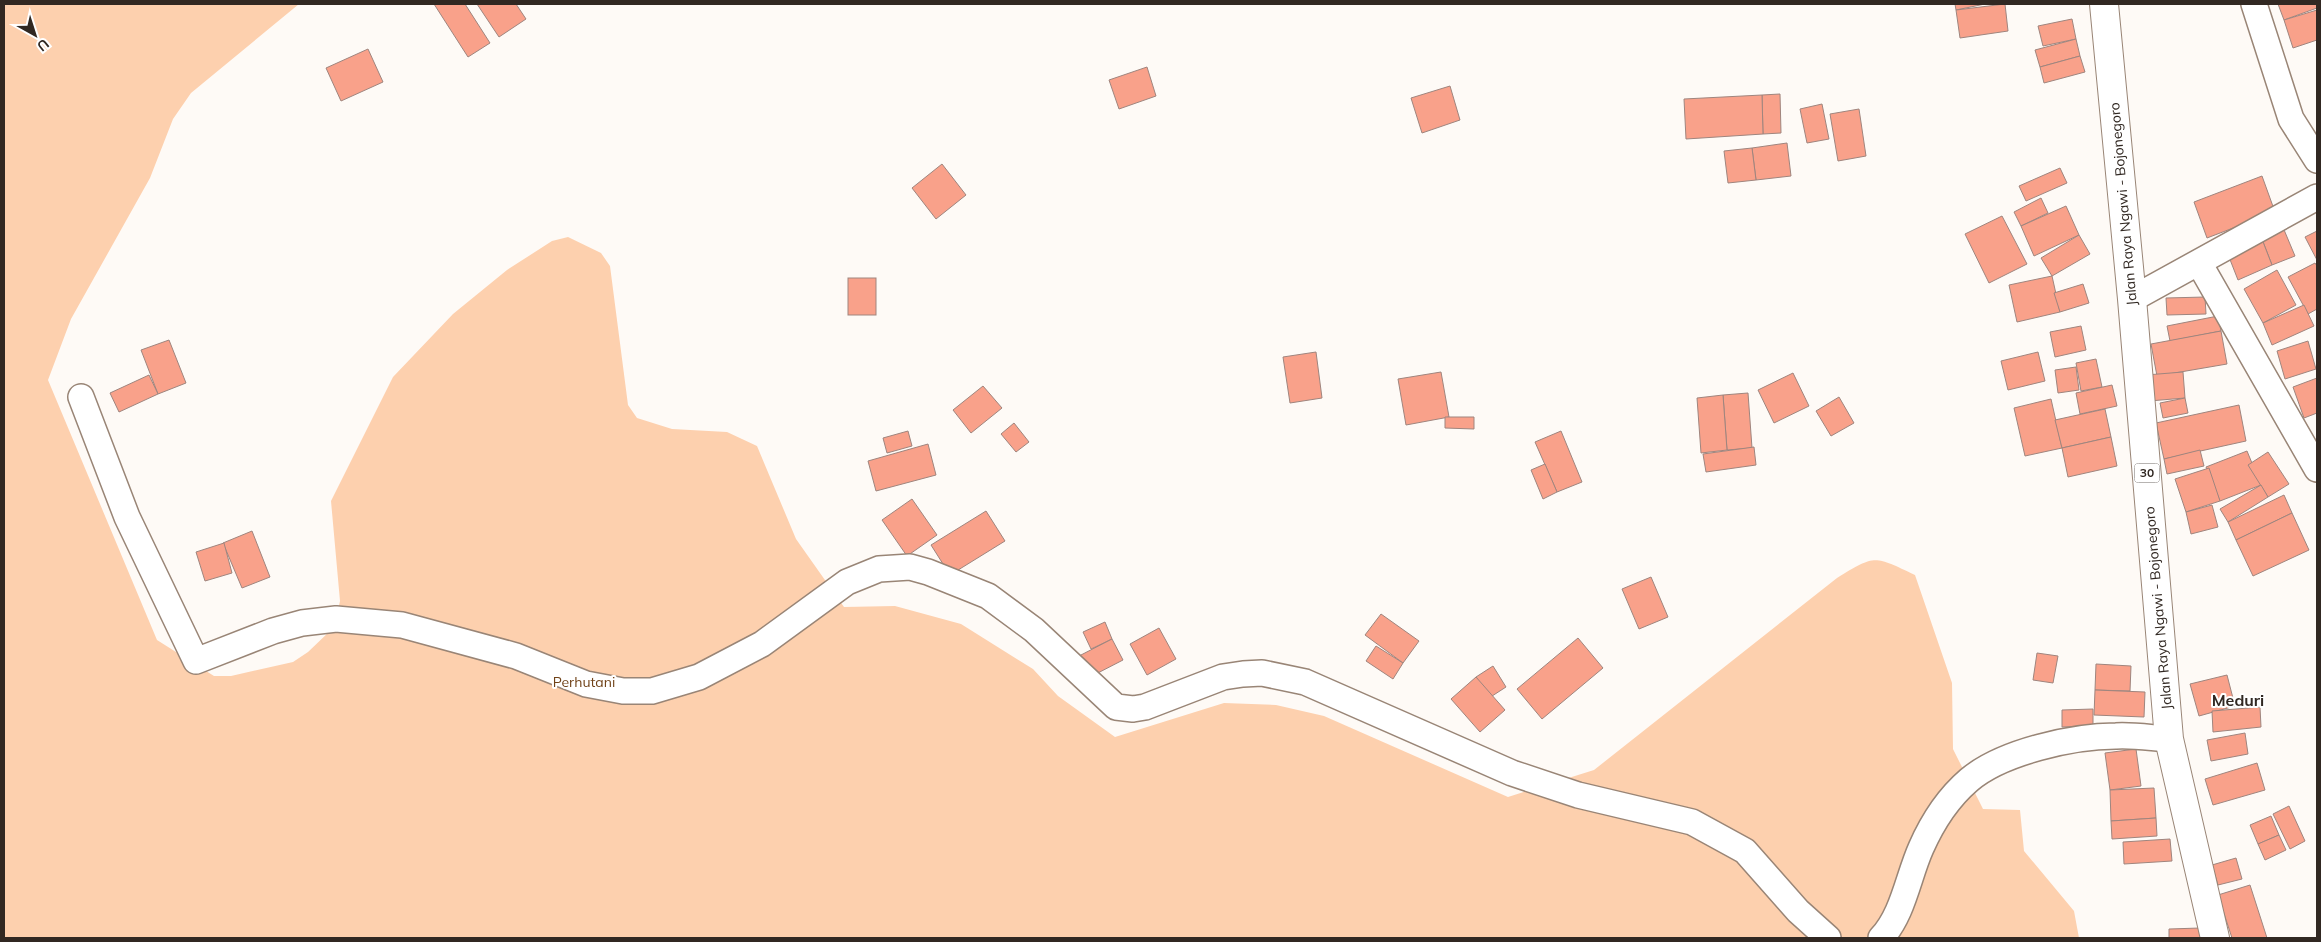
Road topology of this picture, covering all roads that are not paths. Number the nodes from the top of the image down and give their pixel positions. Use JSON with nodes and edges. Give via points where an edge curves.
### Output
{"nodes":[{"id":1,"x":2104,"y":4,"type":"edge"},
{"id":2,"x":2254,"y":4,"type":"edge"},
{"id":3,"x":2317,"y":160,"type":"edge"},
{"id":4,"x":2317,"y":197,"type":"edge"},
{"id":5,"x":2198,"y":263,"type":"junction"},
{"id":6,"x":2132,"y":299,"type":"junction"},
{"id":7,"x":81,"y":397,"type":"dead end"},
{"id":8,"x":2317,"y":469,"type":"edge"},
{"id":9,"x":2169,"y":739,"type":"junction"},
{"id":10,"x":1828,"y":938,"type":"edge"},
{"id":11,"x":1881,"y":938,"type":"edge"},
{"id":12,"x":2215,"y":938,"type":"edge"}],
"edges":[{"from":1,"to":6,"type":"highway","name":"Jalan Raya Ngawi - Bojonegoro","number":"30"},
{"from":2,"to":3,"type":"street","via":[[2291,119]]},
{"from":4,"to":5,"type":"street"},
{"from":5,"to":6,"type":"street"},
{"from":5,"to":8,"type":"street"},
{"from":6,"to":9,"type":"highway","name":"Jalan Raya Ngawi - Bojonegoro","number":"30"},
{"from":7,"to":10,"type":"street","via":[[127,517],[196,661],[273,631],[336,619],[402,625],[516,656],[586,684],[623,691],[652,691],[698,677],[762,644],[847,582],[879,569],[910,567],[988,596],[1034,630],[1116,707],[1145,707],[1223,677],[1262,673],[1305,682],[1512,772],[1578,795],[1692,822],[1745,851],[1798,911]]},
{"from":9,"to":11,"type":"street","via":[[2116,736],[2069,742],[1998,762],[1969,780],[1953,796],[1920,849],[1895,917]]},
{"from":9,"to":12,"type":"highway","name":"Jalan Raya Ngawi - Bojonegoro","number":"30"}]}
